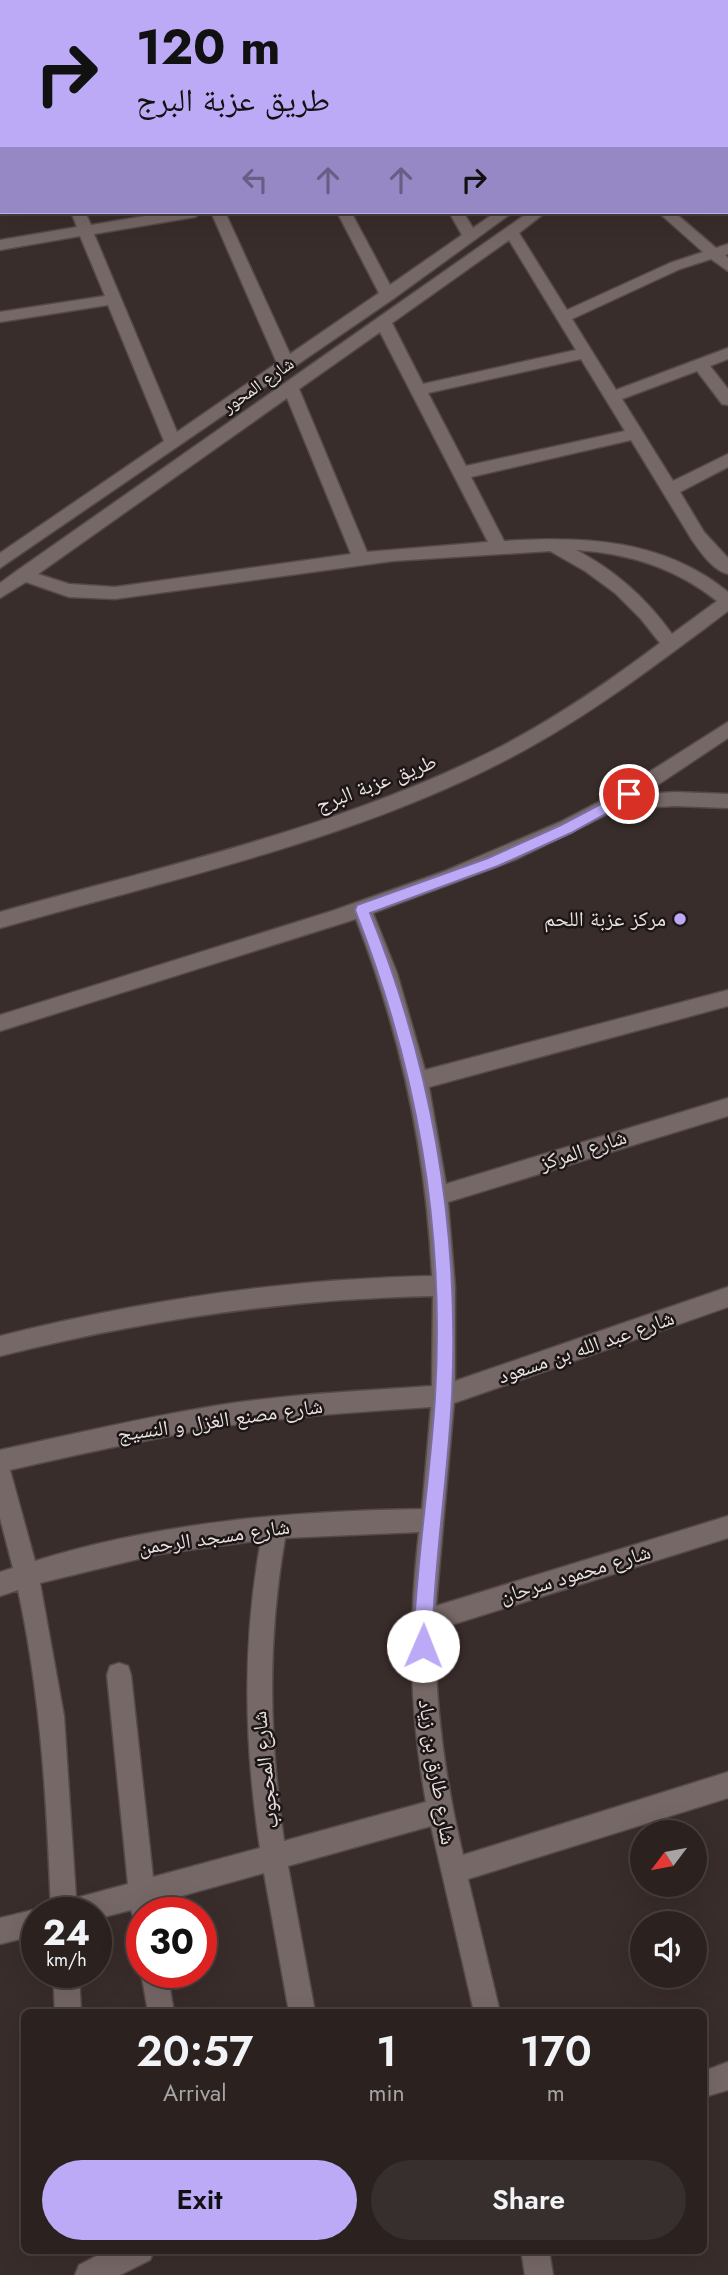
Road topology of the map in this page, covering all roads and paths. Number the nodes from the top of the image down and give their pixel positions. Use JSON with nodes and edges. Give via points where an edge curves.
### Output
{"nodes":[{"id":1,"x":79,"y":214,"type":"edge"},
{"id":2,"x":183,"y":214,"type":"edge"},
{"id":3,"x":219,"y":214,"type":"edge"},
{"id":4,"x":345,"y":214,"type":"edge"},
{"id":5,"x":457,"y":214,"type":"edge"},
{"id":6,"x":503,"y":214,"type":"edge"},
{"id":7,"x":536,"y":214,"type":"edge"},
{"id":8,"x":667,"y":214,"type":"edge"},
{"id":9,"x":85,"y":230,"type":"junction"},
{"id":10,"x":511,"y":232,"type":"junction"},
{"id":11,"x":471,"y":237,"type":"junction"},
{"id":12,"x":0,"y":245,"type":"edge"},
{"id":13,"x":728,"y":249,"type":"edge"},
{"id":14,"x":711,"y":253,"type":"junction"},
{"id":15,"x":728,"y":266,"type":"edge"},
{"id":16,"x":388,"y":296,"type":"junction"},
{"id":17,"x":114,"y":299,"type":"junction"},
{"id":18,"x":0,"y":317,"type":"edge"},
{"id":19,"x":564,"y":317,"type":"junction"},
{"id":20,"x":383,"y":322,"type":"junction"},
{"id":21,"x":728,"y":353,"type":"edge"},
{"id":22,"x":586,"y":354,"type":"junction"},
{"id":23,"x":286,"y":364,"type":"junction"},
{"id":24,"x":700,"y":364,"type":"junction"},
{"id":25,"x":290,"y":386,"type":"junction"},
{"id":26,"x":418,"y":390,"type":"junction"},
{"id":27,"x":612,"y":397,"type":"junction"},
{"id":28,"x":728,"y":400,"type":"edge"},
{"id":29,"x":635,"y":434,"type":"junction"},
{"id":30,"x":173,"y":443,"type":"junction"},
{"id":31,"x":728,"y":460,"type":"edge"},
{"id":32,"x":461,"y":474,"type":"junction"},
{"id":33,"x":670,"y":490,"type":"junction"},
{"id":34,"x":552,"y":545,"type":"junction"},
{"id":35,"x":499,"y":547,"type":"junction"},
{"id":36,"x":361,"y":557,"type":"junction"},
{"id":37,"x":0,"y":562,"type":"edge"},
{"id":38,"x":728,"y":568,"type":"edge"},
{"id":39,"x":24,"y":574,"type":"junction"},
{"id":40,"x":0,"y":592,"type":"edge"},
{"id":41,"x":728,"y":602,"type":"edge"},
{"id":42,"x":670,"y":645,"type":"junction"},
{"id":43,"x":728,"y":729,"type":"edge"},
{"id":44,"x":728,"y":801,"type":"edge"},
{"id":45,"x":612,"y":804,"type":"junction"},
{"id":46,"x":362,"y":910,"type":"junction"},
{"id":47,"x":0,"y":920,"type":"edge"},
{"id":48,"x":728,"y":998,"type":"edge"},
{"id":49,"x":0,"y":1023,"type":"edge"},
{"id":50,"x":418,"y":1081,"type":"junction"},
{"id":51,"x":728,"y":1107,"type":"edge"},
{"id":52,"x":438,"y":1196,"type":"junction"},
{"id":53,"x":444,"y":1286,"type":"junction"},
{"id":54,"x":728,"y":1297,"type":"edge"},
{"id":55,"x":0,"y":1346,"type":"edge"},
{"id":56,"x":443,"y":1396,"type":"junction"},
{"id":57,"x":0,"y":1461,"type":"edge"},
{"id":58,"x":0,"y":1474,"type":"edge"},
{"id":59,"x":432,"y":1520,"type":"junction"},
{"id":60,"x":275,"y":1526,"type":"junction"},
{"id":61,"x":728,"y":1527,"type":"edge"},
{"id":62,"x":27,"y":1575,"type":"junction"},
{"id":63,"x":0,"y":1584,"type":"edge"},
{"id":64,"x":422,"y":1622,"type":"junction"},
{"id":65,"x":119,"y":1675,"type":"dead end"},
{"id":66,"x":728,"y":1785,"type":"edge"},
{"id":67,"x":440,"y":1811,"type":"junction"},
{"id":68,"x":275,"y":1858,"type":"junction"},
{"id":69,"x":454,"y":1871,"type":"junction"},
{"id":70,"x":63,"y":1897,"type":"edge"},
{"id":71,"x":142,"y":1897,"type":"edge"},
{"id":72,"x":163,"y":1897,"type":"edge"},
{"id":73,"x":21,"y":1926,"type":"edge"},
{"id":74,"x":0,"y":1931,"type":"edge"},
{"id":75,"x":67,"y":1988,"type":"edge"},
{"id":76,"x":157,"y":1988,"type":"edge"},
{"id":77,"x":68,"y":2009,"type":"edge"},
{"id":78,"x":160,"y":2009,"type":"edge"},
{"id":79,"x":301,"y":2009,"type":"edge"},
{"id":80,"x":486,"y":2009,"type":"edge"},
{"id":81,"x":728,"y":2076,"type":"edge"},
{"id":82,"x":707,"y":2083,"type":"edge"},
{"id":83,"x":129,"y":2254,"type":"edge"},
{"id":84,"x":536,"y":2254,"type":"edge"},
{"id":85,"x":90,"y":2275,"type":"edge"},
{"id":86,"x":539,"y":2275,"type":"edge"}],
"edges":[{"from":1,"to":9,"type":"street"},
{"from":2,"to":9,"type":"street"},
{"from":3,"to":23,"type":"street"},
{"from":4,"to":16,"type":"street"},
{"from":5,"to":11,"type":"street"},
{"from":6,"to":11,"type":"street","name":"شارع المحور"},
{"from":7,"to":10,"type":"street","name":"شارع المحور"},
{"from":8,"to":14,"type":"street"},
{"from":9,"to":12,"type":"street"},
{"from":9,"to":17,"type":"street"},
{"from":10,"to":19,"type":"street"},
{"from":10,"to":20,"type":"street","name":"شارع المحور"},
{"from":11,"to":16,"type":"street","name":"شارع المحور"},
{"from":13,"to":14,"type":"street"},
{"from":14,"to":15,"type":"street"},
{"from":14,"to":19,"type":"street"},
{"from":16,"to":23,"type":"street","name":"شارع المحور"},
{"from":17,"to":18,"type":"street"},
{"from":17,"to":30,"type":"street"},
{"from":19,"to":22,"type":"street"},
{"from":20,"to":25,"type":"street","name":"شارع المحور"},
{"from":20,"to":26,"type":"street"},
{"from":21,"to":24,"type":"street"},
{"from":22,"to":26,"type":"street"},
{"from":22,"to":27,"type":"street"},
{"from":23,"to":30,"type":"street","name":"شارع المحور"},
{"from":24,"to":27,"type":"street"},
{"from":24,"to":28,"type":"street"},
{"from":25,"to":36,"type":"street"},
{"from":25,"to":39,"type":"street","name":"شارع المحور"},
{"from":26,"to":32,"type":"street"},
{"from":27,"to":29,"type":"street"},
{"from":29,"to":32,"type":"street"},
{"from":29,"to":33,"type":"street"},
{"from":30,"to":37,"type":"street","name":"شارع المحور"},
{"from":31,"to":33,"type":"street"},
{"from":32,"to":35,"type":"street"},
{"from":33,"to":38,"type":"street","via":[[703,544]]},
{"from":34,"to":35,"type":"street"},
{"from":34,"to":41,"type":"street","via":[[601,546],[649,556],[692,575]]},
{"from":34,"to":42,"type":"street","via":[[627,592]]},
{"from":35,"to":36,"type":"street"},
{"from":36,"to":39,"type":"street","via":[[110,594],[63,590]]},
{"from":39,"to":40,"type":"street","name":"شارع المحور"},
{"from":41,"to":42,"type":"street","name":"طريق عزبة البرج"},
{"from":42,"to":47,"type":"street","name":"طريق عزبة البرج","via":[[564,720],[481,765],[414,794],[293,837]]},
{"from":43,"to":45,"type":"street"},
{"from":44,"to":45,"type":"street"},
{"from":45,"to":46,"type":"street","via":[[493,862]]},
{"from":46,"to":49,"type":"street"},
{"from":46,"to":50,"type":"street","name":"شارع طارق بن زياد","via":[[388,975]]},
{"from":48,"to":50,"type":"street"},
{"from":50,"to":52,"type":"street","name":"شارع طارق بن زياد"},
{"from":51,"to":52,"type":"street","name":"شارع المركز"},
{"from":52,"to":53,"type":"street","name":"شارع طارق بن زياد"},
{"from":53,"to":55,"type":"street","via":[[346,1288],[235,1298],[99,1321]]},
{"from":53,"to":56,"type":"street","name":"شارع طارق بن زياد"},
{"from":54,"to":56,"type":"street","name":"شارع عبد الله بن مسعود"},
{"from":56,"to":57,"type":"street","name":"شارع مصنع الغزل و النسيج","via":[[220,1416]]},
{"from":56,"to":59,"type":"street","name":"شارع طارق بن زياد"},
{"from":58,"to":62,"type":"street"},
{"from":59,"to":60,"type":"street","name":"شارع مسجد الرحمن"},
{"from":59,"to":64,"type":"street","name":"شارع طارق بن زياد"},
{"from":60,"to":62,"type":"street","name":"شارع مسجد الرحمن","via":[[121,1550]]},
{"from":60,"to":68,"type":"street","name":"شارع المحجوب","via":[[260,1626],[258,1678],[264,1788]]},
{"from":61,"to":64,"type":"street","name":"شارع محمود سرحان"},
{"from":62,"to":63,"type":"street","name":"شارع مسجد الرحمن"},
{"from":62,"to":70,"type":"street","via":[[55,1746]]},
{"from":64,"to":67,"type":"street","name":"شارع طارق بن زياد","via":[[426,1718]]},
{"from":65,"to":71,"type":"street"},
{"from":66,"to":69,"type":"street"},
{"from":67,"to":68,"type":"street"},
{"from":67,"to":69,"type":"street","name":"شارع طارق بن زياد"},
{"from":68,"to":72,"type":"street"},
{"from":68,"to":79,"type":"street","name":"شارع المحجوب"},
{"from":69,"to":80,"type":"street","name":"شارع طارق بن زياد"},
{"from":73,"to":74,"type":"street"},
{"from":75,"to":77,"type":"street"},
{"from":76,"to":78,"type":"street"},
{"from":81,"to":82,"type":"street"},
{"from":83,"to":85,"type":"street"},
{"from":84,"to":86,"type":"street"}]}
